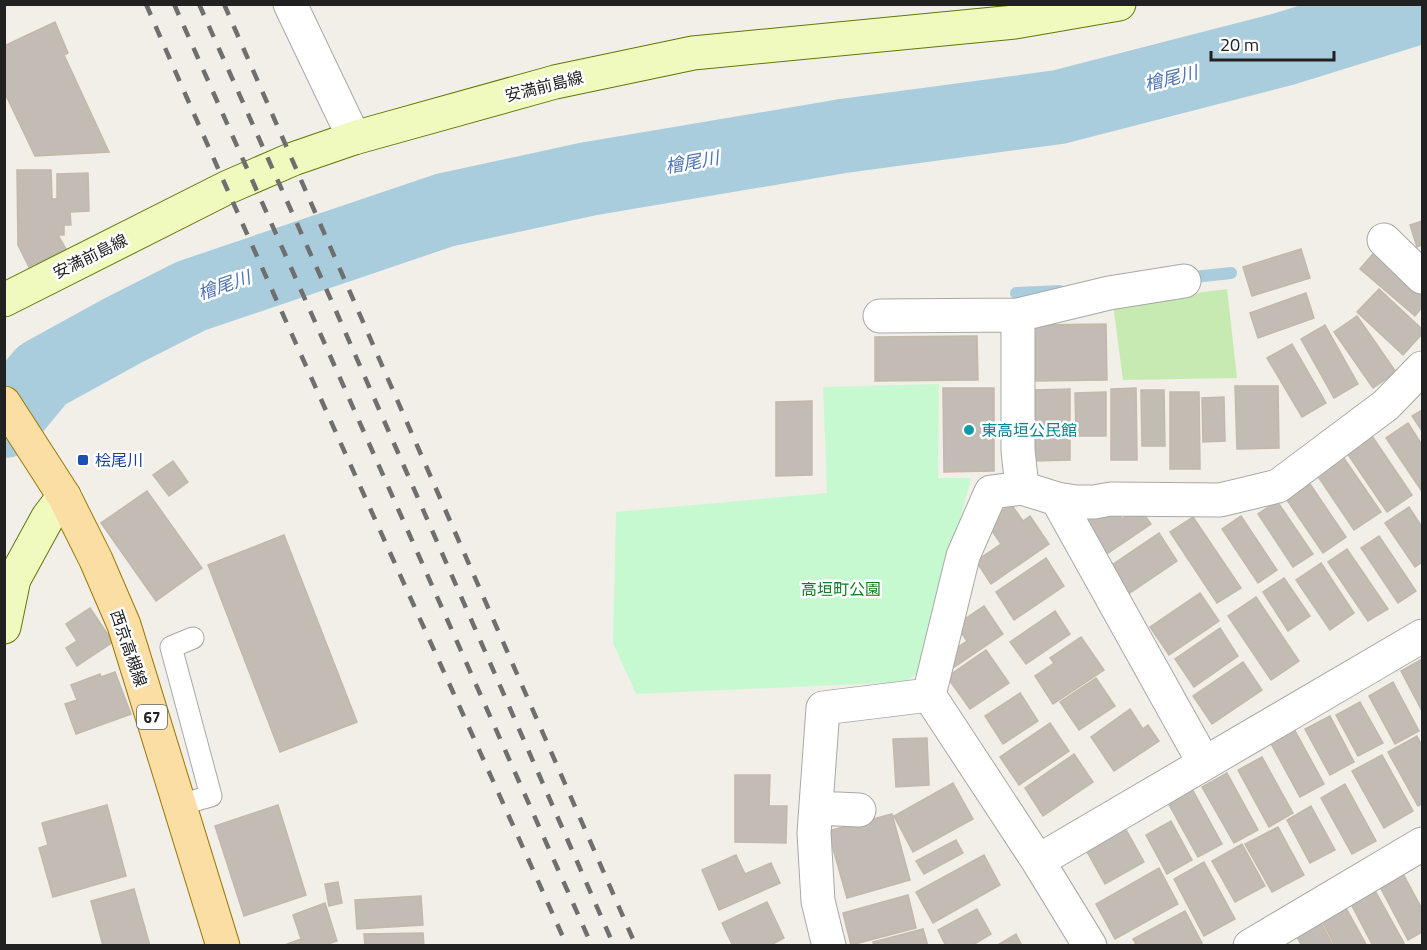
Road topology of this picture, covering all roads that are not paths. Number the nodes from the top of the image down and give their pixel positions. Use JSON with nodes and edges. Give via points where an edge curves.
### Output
{"nodes":[{"id":1,"x":290,"y":4,"type":"edge"},
{"id":2,"x":1119,"y":4,"type":"edge"},
{"id":3,"x":354,"y":138,"type":"junction"},
{"id":4,"x":1384,"y":240,"type":"dead end"},
{"id":5,"x":1422,"y":277,"type":"edge"},
{"id":6,"x":1184,"y":281,"type":"dead end"},
{"id":7,"x":4,"y":300,"type":"edge"},
{"id":8,"x":1018,"y":315,"type":"junction"},
{"id":9,"x":880,"y":316,"type":"dead end"},
{"id":10,"x":1422,"y":368,"type":"edge"},
{"id":11,"x":4,"y":403,"type":"edge"},
{"id":12,"x":1022,"y":488,"type":"junction"},
{"id":13,"x":63,"y":496,"type":"junction"},
{"id":14,"x":1057,"y":499,"type":"junction"},
{"id":15,"x":4,"y":627,"type":"edge"},
{"id":16,"x":1422,"y":636,"type":"edge"},
{"id":17,"x":194,"y":638,"type":"dead end"},
{"id":18,"x":930,"y":695,"type":"junction"},
{"id":19,"x":1204,"y":763,"type":"junction"},
{"id":20,"x":179,"y":805,"type":"junction"},
{"id":21,"x":816,"y":808,"type":"junction"},
{"id":22,"x":859,"y":810,"type":"dead end"},
{"id":23,"x":1422,"y":844,"type":"edge"},
{"id":24,"x":1038,"y":861,"type":"junction"},
{"id":25,"x":223,"y":945,"type":"edge"},
{"id":26,"x":830,"y":945,"type":"edge"},
{"id":27,"x":1090,"y":945,"type":"edge"},
{"id":28,"x":1250,"y":945,"type":"edge"}],
"edges":[{"from":1,"to":3,"type":"street"},
{"from":2,"to":3,"type":"main road","name":"安満前島線","via":[[1015,22],[693,53],[555,82]]},
{"from":3,"to":7,"type":"main road","name":"安満前島線","via":[[272,168]]},
{"from":4,"to":5,"type":"street"},
{"from":6,"to":8,"type":"street","via":[[1109,293]]},
{"from":8,"to":9,"type":"street"},
{"from":8,"to":12,"type":"street","via":[[1018,450]]},
{"from":10,"to":14,"type":"street","via":[[1386,405],[1278,486],[1220,500]]},
{"from":11,"to":13,"type":"main road","name":"西京高槻線","number":"67"},
{"from":12,"to":14,"type":"street"},
{"from":12,"to":18,"type":"street","via":[[991,492],[963,556]]},
{"from":13,"to":15,"type":"main road","via":[[14,579]]},
{"from":13,"to":20,"type":"main road","name":"西京高槻線","number":"67","via":[[124,625]]},
{"from":14,"to":19,"type":"street"},
{"from":16,"to":19,"type":"street"},
{"from":17,"to":20,"type":"lane","via":[[171,647],[211,796]]},
{"from":18,"to":21,"type":"street","via":[[823,708]]},
{"from":18,"to":24,"type":"street"},
{"from":19,"to":24,"type":"street"},
{"from":20,"to":25,"type":"main road","name":"西京高槻線","number":"67"},
{"from":21,"to":22,"type":"street"},
{"from":21,"to":26,"type":"street","via":[[818,901]]},
{"from":23,"to":28,"type":"street"},
{"from":24,"to":27,"type":"street"}]}
